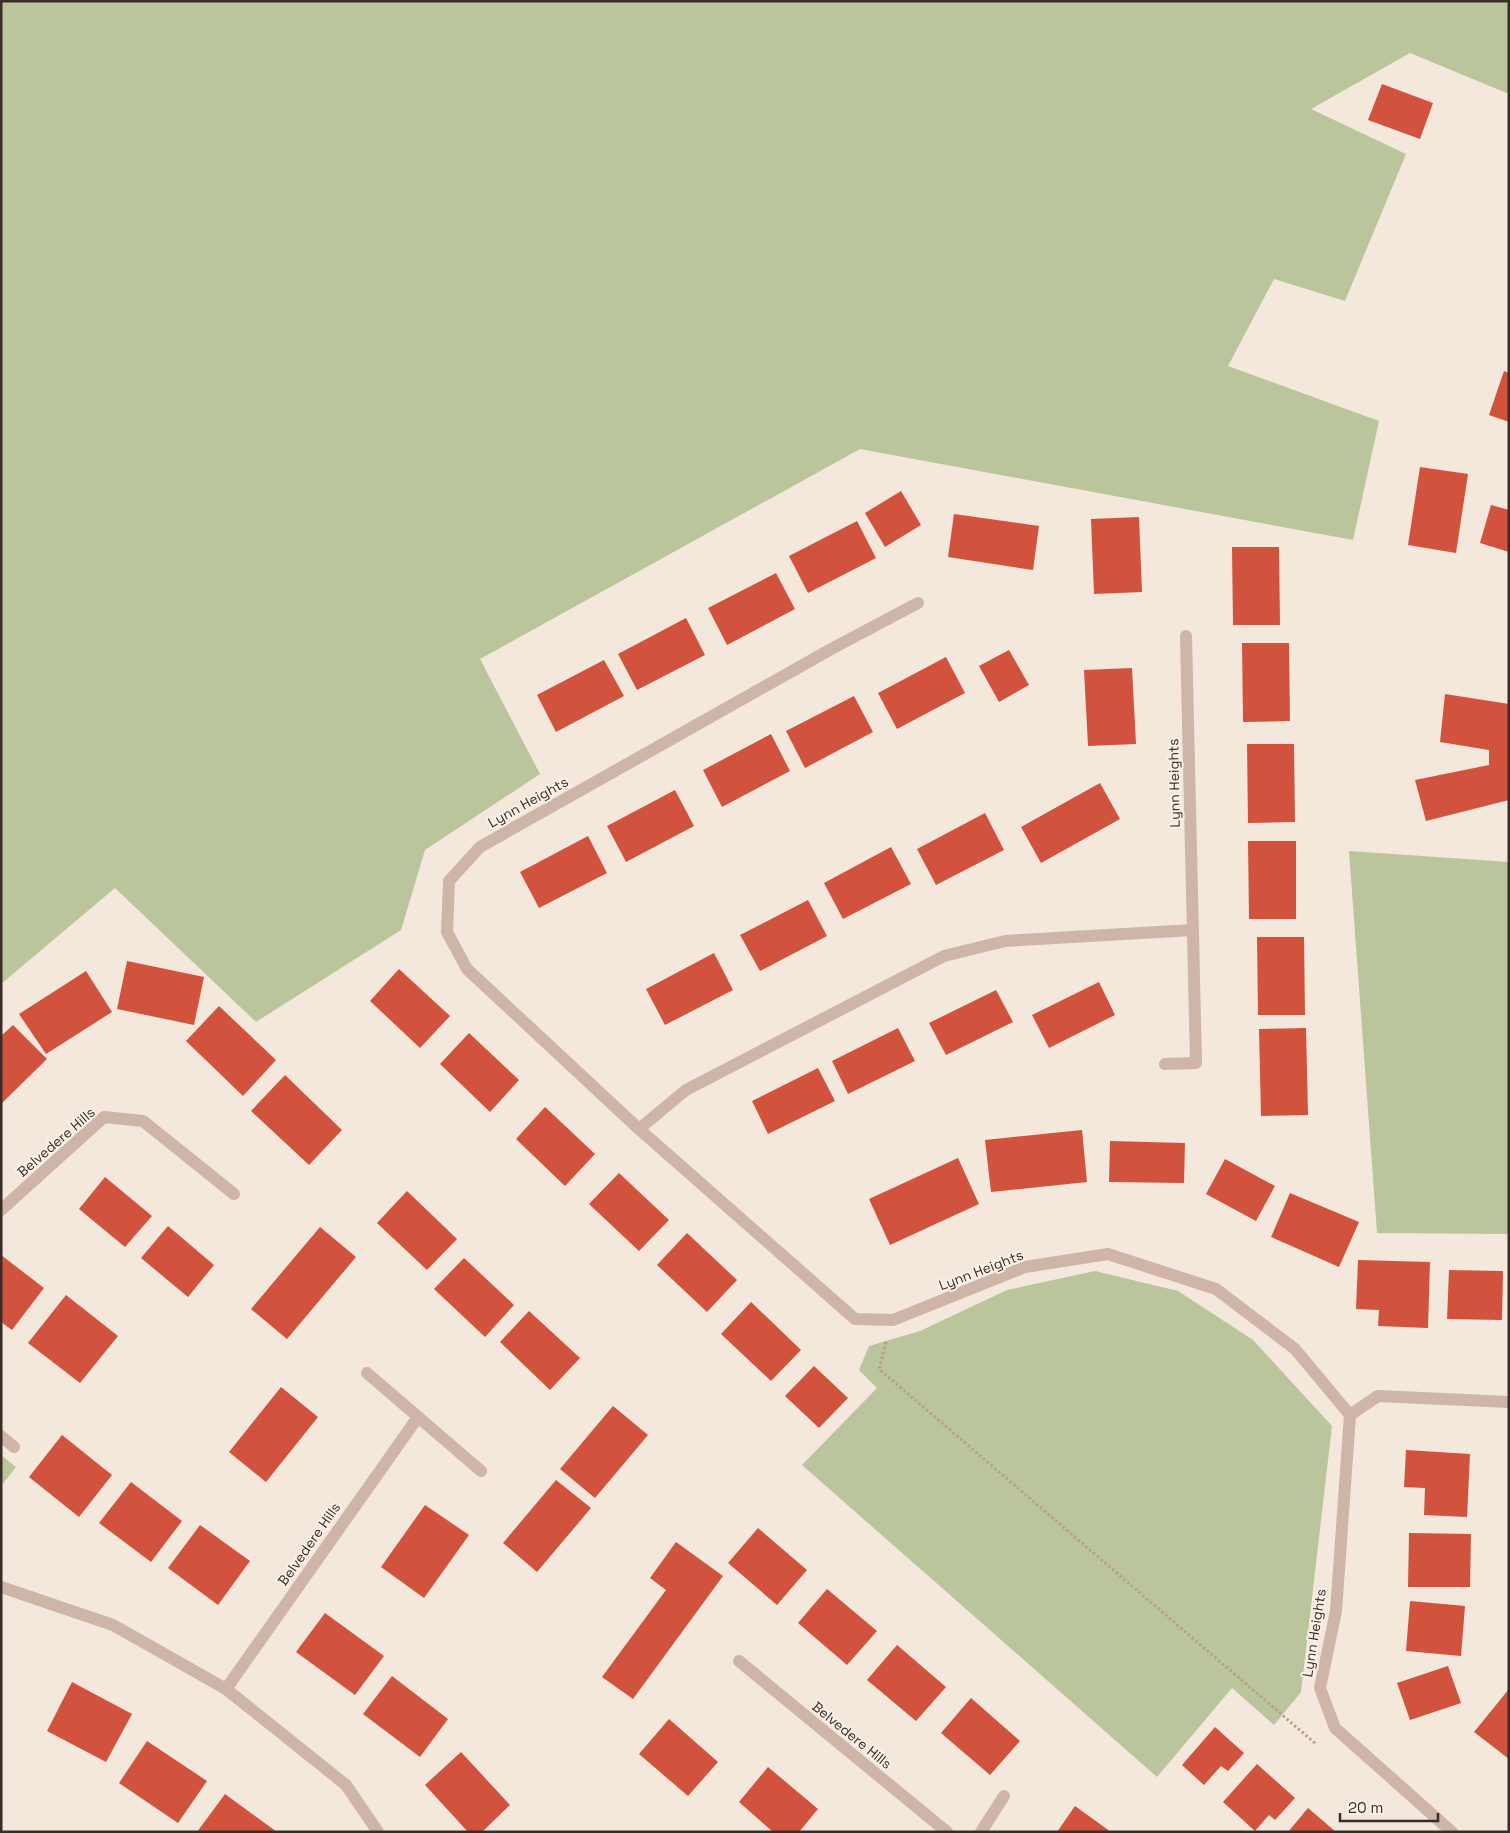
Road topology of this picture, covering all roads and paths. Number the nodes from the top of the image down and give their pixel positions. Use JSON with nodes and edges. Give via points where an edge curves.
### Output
{"nodes":[{"id":1,"x":918,"y":603,"type":"dead end"},
{"id":2,"x":1186,"y":636,"type":"dead end"},
{"id":3,"x":1193,"y":930,"type":"junction"},
{"id":4,"x":1165,"y":1064,"type":"dead end"},
{"id":5,"x":639,"y":1129,"type":"junction"},
{"id":6,"x":234,"y":1194,"type":"dead end"},
{"id":7,"x":1,"y":1210,"type":"edge"},
{"id":8,"x":893,"y":1320,"type":"junction"},
{"id":9,"x":367,"y":1373,"type":"dead end"},
{"id":10,"x":1509,"y":1402,"type":"edge"},
{"id":11,"x":1350,"y":1415,"type":"junction"},
{"id":12,"x":418,"y":1416,"type":"junction"},
{"id":13,"x":1,"y":1436,"type":"edge"},
{"id":14,"x":14,"y":1447,"type":"dead end"},
{"id":15,"x":481,"y":1471,"type":"dead end"},
{"id":16,"x":1,"y":1587,"type":"edge"},
{"id":17,"x":739,"y":1661,"type":"dead end"},
{"id":18,"x":226,"y":1689,"type":"junction"},
{"id":19,"x":1335,"y":1728,"type":"junction"},
{"id":20,"x":1004,"y":1796,"type":"dead end"},
{"id":21,"x":378,"y":1832,"type":"edge"},
{"id":22,"x":947,"y":1832,"type":"edge"},
{"id":23,"x":981,"y":1832,"type":"edge"},
{"id":24,"x":1452,"y":1832,"type":"edge"}],
"edges":[{"from":1,"to":5,"type":"street","name":"Lynn Heights","via":[[480,847],[449,881],[447,932],[467,969]]},
{"from":2,"to":3,"type":"street","name":"Lynn Heights"},
{"from":3,"to":4,"type":"street","name":"Lynn Heights","via":[[1196,1063]]},
{"from":3,"to":5,"type":"street","via":[[1005,941],[944,956],[686,1090]]},
{"from":5,"to":8,"type":"street","name":"Lynn Heights","via":[[855,1319]]},
{"from":6,"to":7,"type":"street","name":"Belvedere Hills","via":[[143,1121],[104,1117]]},
{"from":8,"to":11,"type":"street","name":"Lynn Heights","via":[[1025,1267],[1108,1254],[1216,1289],[1295,1349]]},
{"from":8,"to":19,"type":"path","via":[[878,1369],[1320,1747]]},
{"from":9,"to":12,"type":"street"},
{"from":10,"to":11,"type":"street","via":[[1378,1396]]},
{"from":11,"to":19,"type":"street","name":"Lynn Heights","via":[[1336,1611],[1320,1688]]},
{"from":12,"to":15,"type":"street"},
{"from":12,"to":18,"type":"street","name":"Belvedere Hills"},
{"from":13,"to":14,"type":"street"},
{"from":16,"to":18,"type":"street","via":[[113,1625]]},
{"from":17,"to":22,"type":"street","name":"Belvedere Hills"},
{"from":18,"to":21,"type":"street","via":[[346,1785]]},
{"from":19,"to":24,"type":"street","name":"Lynn Heights"},
{"from":20,"to":23,"type":"street"}]}
